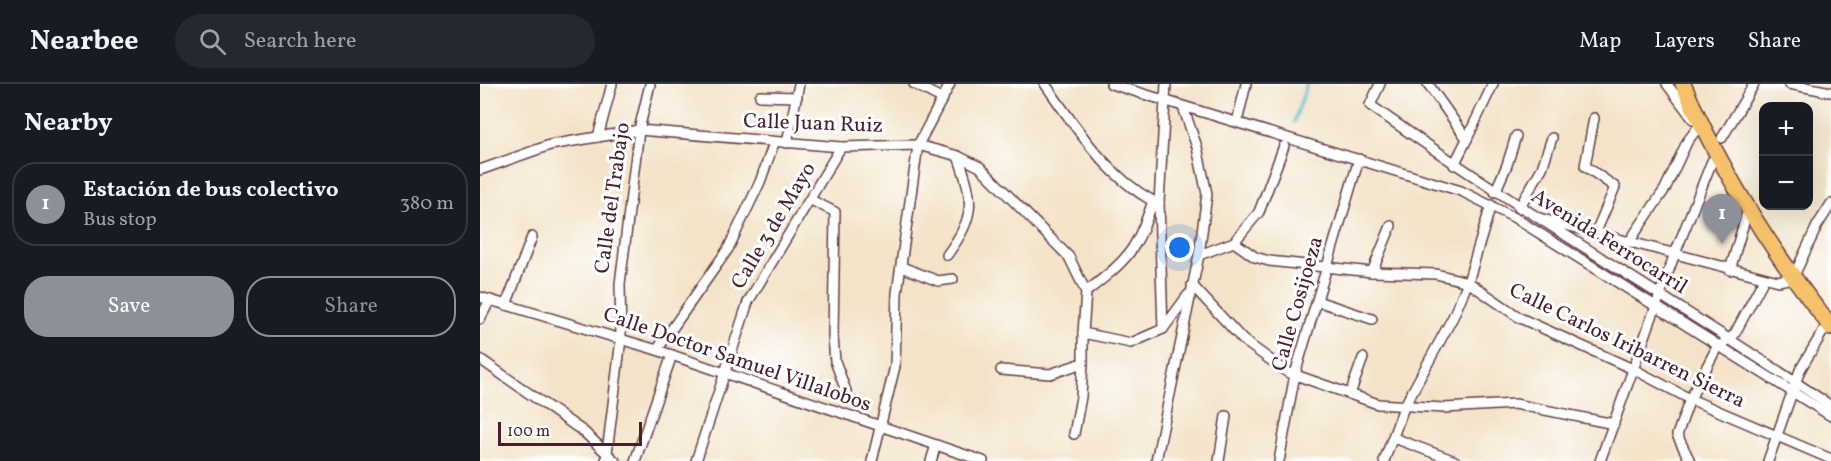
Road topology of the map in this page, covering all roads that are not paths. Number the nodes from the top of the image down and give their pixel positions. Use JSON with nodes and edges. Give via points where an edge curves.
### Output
{"nodes":[{"id":1,"x":612,"y":84,"type":"edge"},
{"id":2,"x":650,"y":84,"type":"edge"},
{"id":3,"x":799,"y":84,"type":"edge"},
{"id":4,"x":914,"y":84,"type":"edge"},
{"id":5,"x":950,"y":84,"type":"edge"},
{"id":6,"x":1045,"y":84,"type":"edge"},
{"id":7,"x":1111,"y":84,"type":"edge"},
{"id":8,"x":1166,"y":84,"type":"edge"},
{"id":9,"x":1246,"y":84,"type":"edge"},
{"id":10,"x":1380,"y":84,"type":"edge"},
{"id":11,"x":1428,"y":84,"type":"edge"},
{"id":12,"x":1493,"y":84,"type":"edge"},
{"id":13,"x":1667,"y":84,"type":"edge"},
{"id":14,"x":1683,"y":84,"type":"edge"},
{"id":15,"x":1754,"y":84,"type":"edge"},
{"id":16,"x":1789,"y":84,"type":"edge"},
{"id":17,"x":1831,"y":92,"type":"edge"},
{"id":18,"x":760,"y":96,"type":"dead end"},
{"id":19,"x":797,"y":97,"type":"junction"},
{"id":20,"x":942,"y":99,"type":"junction"},
{"id":21,"x":1165,"y":102,"type":"junction"},
{"id":22,"x":1183,"y":107,"type":"junction"},
{"id":23,"x":1594,"y":117,"type":"dead end"},
{"id":24,"x":1237,"y":122,"type":"junction"},
{"id":25,"x":1700,"y":124,"type":"junction"},
{"id":26,"x":639,"y":130,"type":"junction"},
{"id":27,"x":1516,"y":136,"type":"dead end"},
{"id":28,"x":598,"y":137,"type":"junction"},
{"id":29,"x":1552,"y":138,"type":"dead end"},
{"id":30,"x":1722,"y":138,"type":"dead end"},
{"id":31,"x":1467,"y":139,"type":"junction"},
{"id":32,"x":774,"y":142,"type":"junction"},
{"id":33,"x":787,"y":143,"type":"junction"},
{"id":34,"x":918,"y":145,"type":"junction"},
{"id":35,"x":1284,"y":146,"type":"dead end"},
{"id":36,"x":841,"y":147,"type":"junction"},
{"id":37,"x":958,"y":156,"type":"junction"},
{"id":38,"x":480,"y":157,"type":"edge"},
{"id":39,"x":1359,"y":159,"type":"junction"},
{"id":40,"x":1712,"y":160,"type":"dead end"},
{"id":41,"x":1454,"y":165,"type":"junction"},
{"id":42,"x":482,"y":168,"type":"edge"},
{"id":43,"x":1495,"y":192,"type":"junction"},
{"id":44,"x":811,"y":201,"type":"junction"},
{"id":45,"x":1156,"y":202,"type":"junction"},
{"id":46,"x":1491,"y":205,"type":"junction"},
{"id":47,"x":1831,"y":205,"type":"edge"},
{"id":48,"x":1519,"y":208,"type":"junction"},
{"id":49,"x":1748,"y":209,"type":"junction"},
{"id":50,"x":1534,"y":217,"type":"junction"},
{"id":51,"x":1391,"y":226,"type":"dead end"},
{"id":52,"x":1596,"y":232,"type":"junction"},
{"id":53,"x":532,"y":237,"type":"dead end"},
{"id":54,"x":1234,"y":242,"type":"junction"},
{"id":55,"x":1629,"y":242,"type":"junction"},
{"id":56,"x":947,"y":255,"type":"dead end"},
{"id":57,"x":1199,"y":255,"type":"junction"},
{"id":58,"x":1674,"y":256,"type":"junction"},
{"id":59,"x":902,"y":267,"type":"junction"},
{"id":60,"x":1326,"y":267,"type":"junction"},
{"id":61,"x":1731,"y":270,"type":"junction"},
{"id":62,"x":1372,"y":272,"type":"junction"},
{"id":63,"x":1793,"y":278,"type":"junction"},
{"id":64,"x":953,"y":279,"type":"dead end"},
{"id":65,"x":1764,"y":279,"type":"junction"},
{"id":66,"x":1468,"y":282,"type":"junction"},
{"id":67,"x":1190,"y":289,"type":"junction"},
{"id":68,"x":1086,"y":292,"type":"junction"},
{"id":69,"x":1661,"y":296,"type":"junction"},
{"id":70,"x":485,"y":298,"type":"edge"},
{"id":71,"x":1317,"y":301,"type":"junction"},
{"id":72,"x":506,"y":305,"type":"junction"},
{"id":73,"x":1657,"y":309,"type":"junction"},
{"id":74,"x":480,"y":319,"type":"edge"},
{"id":75,"x":1372,"y":319,"type":"dead end"},
{"id":76,"x":1830,"y":325,"type":"edge"},
{"id":77,"x":1163,"y":329,"type":"junction"},
{"id":78,"x":1083,"y":333,"type":"junction"},
{"id":79,"x":1729,"y":338,"type":"junction"},
{"id":80,"x":621,"y":339,"type":"junction"},
{"id":81,"x":1720,"y":346,"type":"junction"},
{"id":82,"x":657,"y":350,"type":"junction"},
{"id":83,"x":672,"y":355,"type":"junction"},
{"id":84,"x":1363,"y":358,"type":"dead end"},
{"id":85,"x":480,"y":359,"type":"edge"},
{"id":86,"x":1083,"y":363,"type":"junction"},
{"id":87,"x":1001,"y":370,"type":"dead end"},
{"id":88,"x":1635,"y":370,"type":"junction"},
{"id":89,"x":725,"y":372,"type":"junction"},
{"id":90,"x":1295,"y":374,"type":"junction"},
{"id":91,"x":1795,"y":388,"type":"junction"},
{"id":92,"x":846,"y":391,"type":"dead end"},
{"id":93,"x":1350,"y":394,"type":"junction"},
{"id":94,"x":1690,"y":399,"type":"junction"},
{"id":95,"x":1831,"y":406,"type":"edge"},
{"id":96,"x":1404,"y":407,"type":"junction"},
{"id":97,"x":1226,"y":416,"type":"dead end"},
{"id":98,"x":1831,"y":416,"type":"edge"},
{"id":99,"x":1614,"y":424,"type":"junction"},
{"id":100,"x":880,"y":427,"type":"junction"},
{"id":101,"x":1074,"y":434,"type":"dead end"},
{"id":102,"x":1778,"y":436,"type":"junction"},
{"id":103,"x":1394,"y":438,"type":"junction"},
{"id":104,"x":936,"y":445,"type":"junction"},
{"id":105,"x":605,"y":456,"type":"edge"},
{"id":106,"x":1831,"y":459,"type":"edge"},
{"id":107,"x":615,"y":461,"type":"edge"},
{"id":108,"x":635,"y":461,"type":"edge"},
{"id":109,"x":696,"y":461,"type":"edge"},
{"id":110,"x":872,"y":461,"type":"edge"},
{"id":111,"x":931,"y":461,"type":"edge"},
{"id":112,"x":983,"y":461,"type":"edge"},
{"id":113,"x":1156,"y":461,"type":"edge"},
{"id":114,"x":1219,"y":461,"type":"edge"},
{"id":115,"x":1279,"y":461,"type":"edge"},
{"id":116,"x":1384,"y":461,"type":"edge"},
{"id":117,"x":1455,"y":461,"type":"edge"},
{"id":118,"x":1600,"y":461,"type":"edge"},
{"id":119,"x":1690,"y":461,"type":"edge"},
{"id":120,"x":1768,"y":461,"type":"edge"}],
"edges":[{"from":1,"to":28,"type":"street"},
{"from":2,"to":26,"type":"street","name":"Calle del Trabajo"},
{"from":3,"to":19,"type":"street"},
{"from":4,"to":20,"type":"street"},
{"from":5,"to":20,"type":"street"},
{"from":6,"to":45,"type":"street","via":[[1092,149],[1133,188]]},
{"from":7,"to":21,"type":"street"},
{"from":8,"to":21,"type":"street"},
{"from":9,"to":24,"type":"street"},
{"from":10,"to":41,"type":"street","name":"Avenida Ferrocarril","via":[[1370,105]]},
{"from":11,"to":31,"type":"street"},
{"from":12,"to":31,"type":"street"},
{"from":13,"to":25,"type":"street"},
{"from":14,"to":25,"type":"main road"},
{"from":15,"to":30,"type":"street"},
{"from":16,"to":17,"type":"street"},
{"from":18,"to":19,"type":"street"},
{"from":19,"to":33,"type":"street"},
{"from":20,"to":34,"type":"street"},
{"from":21,"to":22,"type":"street"},
{"from":21,"to":45,"type":"street"},
{"from":22,"to":24,"type":"street"},
{"from":22,"to":57,"type":"street","via":[[1207,194]]},
{"from":23,"to":52,"type":"street","via":[[1585,166],[1615,187]]},
{"from":24,"to":39,"type":"street"},
{"from":25,"to":49,"type":"main road"},
{"from":25,"to":55,"type":"street","via":[[1665,189]]},
{"from":26,"to":28,"type":"street","name":"Calle Juan Ruiz"},
{"from":26,"to":32,"type":"street","name":"Calle Juan Ruiz"},
{"from":26,"to":80,"type":"street","name":"Calle del Trabajo","via":[[620,284]]},
{"from":27,"to":43,"type":"street"},
{"from":28,"to":42,"type":"street","name":"Calle Juan Ruiz","via":[[550,145]]},
{"from":29,"to":48,"type":"street","via":[[1542,168]]},
{"from":31,"to":41,"type":"street"},
{"from":32,"to":33,"type":"street","name":"Calle Juan Ruiz"},
{"from":32,"to":82,"type":"street","via":[[728,249]]},
{"from":33,"to":36,"type":"street","name":"Calle Juan Ruiz"},
{"from":34,"to":36,"type":"street","name":"Calle Juan Ruiz"},
{"from":34,"to":37,"type":"street","name":"Calle Juan Ruiz"},
{"from":34,"to":59,"type":"street"},
{"from":35,"to":54,"type":"street","via":[[1259,212]]},
{"from":36,"to":44,"type":"street","name":"Calle 3 de Mayo"},
{"from":37,"to":56,"type":"street","via":[[971,209]]},
{"from":37,"to":68,"type":"street","name":"Calle Juan Ruiz","via":[[980,167],[1069,257]]},
{"from":38,"to":42,"type":"street"},
{"from":39,"to":46,"type":"street","via":[[1444,184]]},
{"from":39,"to":60,"type":"street","name":"Calle Cosijoeza"},
{"from":40,"to":58,"type":"street"},
{"from":41,"to":43,"type":"street","name":"Avenida Ferrocarril"},
{"from":43,"to":48,"type":"street","name":"Avenida Ferrocarril"},
{"from":44,"to":89,"type":"street","name":"Calle 3 de Mayo","via":[[748,302]]},
{"from":44,"to":92,"type":"street","via":[[835,212],[833,338],[835,361]]},
{"from":45,"to":68,"type":"street","via":[[1142,235],[1124,262]]},
{"from":45,"to":77,"type":"street"},
{"from":46,"to":66,"type":"street"},
{"from":46,"to":73,"type":"street"},
{"from":47,"to":63,"type":"street"},
{"from":48,"to":50,"type":"street","name":"Avenida Ferrocarril"},
{"from":49,"to":61,"type":"street"},
{"from":49,"to":63,"type":"main road"},
{"from":50,"to":52,"type":"street"},
{"from":50,"to":69,"type":"street","name":"Avenida Ferrocarril"},
{"from":51,"to":62,"type":"street"},
{"from":52,"to":55,"type":"street"},
{"from":53,"to":72,"type":"street"},
{"from":54,"to":57,"type":"street"},
{"from":54,"to":60,"type":"street","name":"Calle Carlos Iribarren Sierra","via":[[1269,261]]},
{"from":55,"to":58,"type":"street"},
{"from":57,"to":67,"type":"street"},
{"from":58,"to":61,"type":"street"},
{"from":58,"to":69,"type":"street"},
{"from":59,"to":64,"type":"street","via":[[938,280]]},
{"from":59,"to":100,"type":"street","via":[[897,293],[895,366]]},
{"from":60,"to":62,"type":"street","name":"Calle Carlos Iribarren Sierra"},
{"from":60,"to":71,"type":"street","name":"Calle Cosijoeza"},
{"from":61,"to":65,"type":"street"},
{"from":62,"to":66,"type":"street","name":"Calle Carlos Iribarren Sierra","via":[[1437,274]]},
{"from":63,"to":65,"type":"street"},
{"from":63,"to":76,"type":"main road"},
{"from":65,"to":79,"type":"street"},
{"from":66,"to":88,"type":"street","name":"Calle Carlos Iribarren Sierra","via":[[1520,318]]},
{"from":66,"to":96,"type":"street"},
{"from":67,"to":77,"type":"street"},
{"from":67,"to":90,"type":"street","via":[[1243,340]]},
{"from":67,"to":113,"type":"street"},
{"from":68,"to":78,"type":"street"},
{"from":69,"to":73,"type":"street"},
{"from":69,"to":79,"type":"street","name":"Avenida Ferrocarril"},
{"from":70,"to":72,"type":"street","name":"Calle Doctor Samuel Villalobos"},
{"from":70,"to":74,"type":"street"},
{"from":71,"to":75,"type":"street"},
{"from":71,"to":90,"type":"street","name":"Calle Cosijoeza"},
{"from":72,"to":80,"type":"street","name":"Calle Doctor Samuel Villalobos"},
{"from":73,"to":81,"type":"street"},
{"from":73,"to":88,"type":"street"},
{"from":76,"to":91,"type":"street","via":[[1800,369]]},
{"from":77,"to":78,"type":"street","via":[[1131,343]]},
{"from":78,"to":86,"type":"street"},
{"from":79,"to":81,"type":"street"},
{"from":79,"to":91,"type":"street","name":"Avenida Ferrocarril"},
{"from":80,"to":82,"type":"street","name":"Calle Doctor Samuel Villalobos"},
{"from":80,"to":105,"type":"street","name":"Calle del Trabajo"},
{"from":81,"to":91,"type":"street"},
{"from":81,"to":94,"type":"street"},
{"from":82,"to":83,"type":"street","name":"Calle Doctor Samuel Villalobos"},
{"from":83,"to":89,"type":"street","name":"Calle Doctor Samuel Villalobos"},
{"from":83,"to":108,"type":"street"},
{"from":84,"to":93,"type":"street"},
{"from":85,"to":105,"type":"street","via":[[584,432]]},
{"from":86,"to":87,"type":"street","via":[[1050,374]]},
{"from":86,"to":101,"type":"street"},
{"from":88,"to":94,"type":"street","name":"Calle Carlos Iribarren Sierra"},
{"from":88,"to":99,"type":"street"},
{"from":89,"to":100,"type":"street","name":"Calle Doctor Samuel Villalobos"},
{"from":89,"to":109,"type":"street","name":"Calle 3 de Mayo"},
{"from":90,"to":93,"type":"street"},
{"from":90,"to":115,"type":"street","name":"Calle Cosijoeza"},
{"from":91,"to":95,"type":"street","name":"Avenida Ferrocarril"},
{"from":91,"to":98,"type":"street"},
{"from":91,"to":102,"type":"street"},
{"from":93,"to":96,"type":"street","via":[[1378,404]]},
{"from":94,"to":102,"type":"street","name":"Calle Carlos Iribarren Sierra"},
{"from":94,"to":119,"type":"street","via":[[1677,435]]},
{"from":96,"to":99,"type":"street","via":[[1515,404]]},
{"from":96,"to":103,"type":"street"},
{"from":97,"to":114,"type":"street"},
{"from":99,"to":118,"type":"street"},
{"from":100,"to":104,"type":"street","name":"Calle Doctor Samuel Villalobos"},
{"from":100,"to":110,"type":"street"},
{"from":102,"to":106,"type":"street","name":"Calle Carlos Iribarren Sierra"},
{"from":102,"to":120,"type":"street"},
{"from":103,"to":116,"type":"street"},
{"from":103,"to":117,"type":"street"},
{"from":104,"to":111,"type":"street"},
{"from":104,"to":112,"type":"street","name":"Calle Doctor Samuel Villalobos"},
{"from":105,"to":107,"type":"street"}]}
